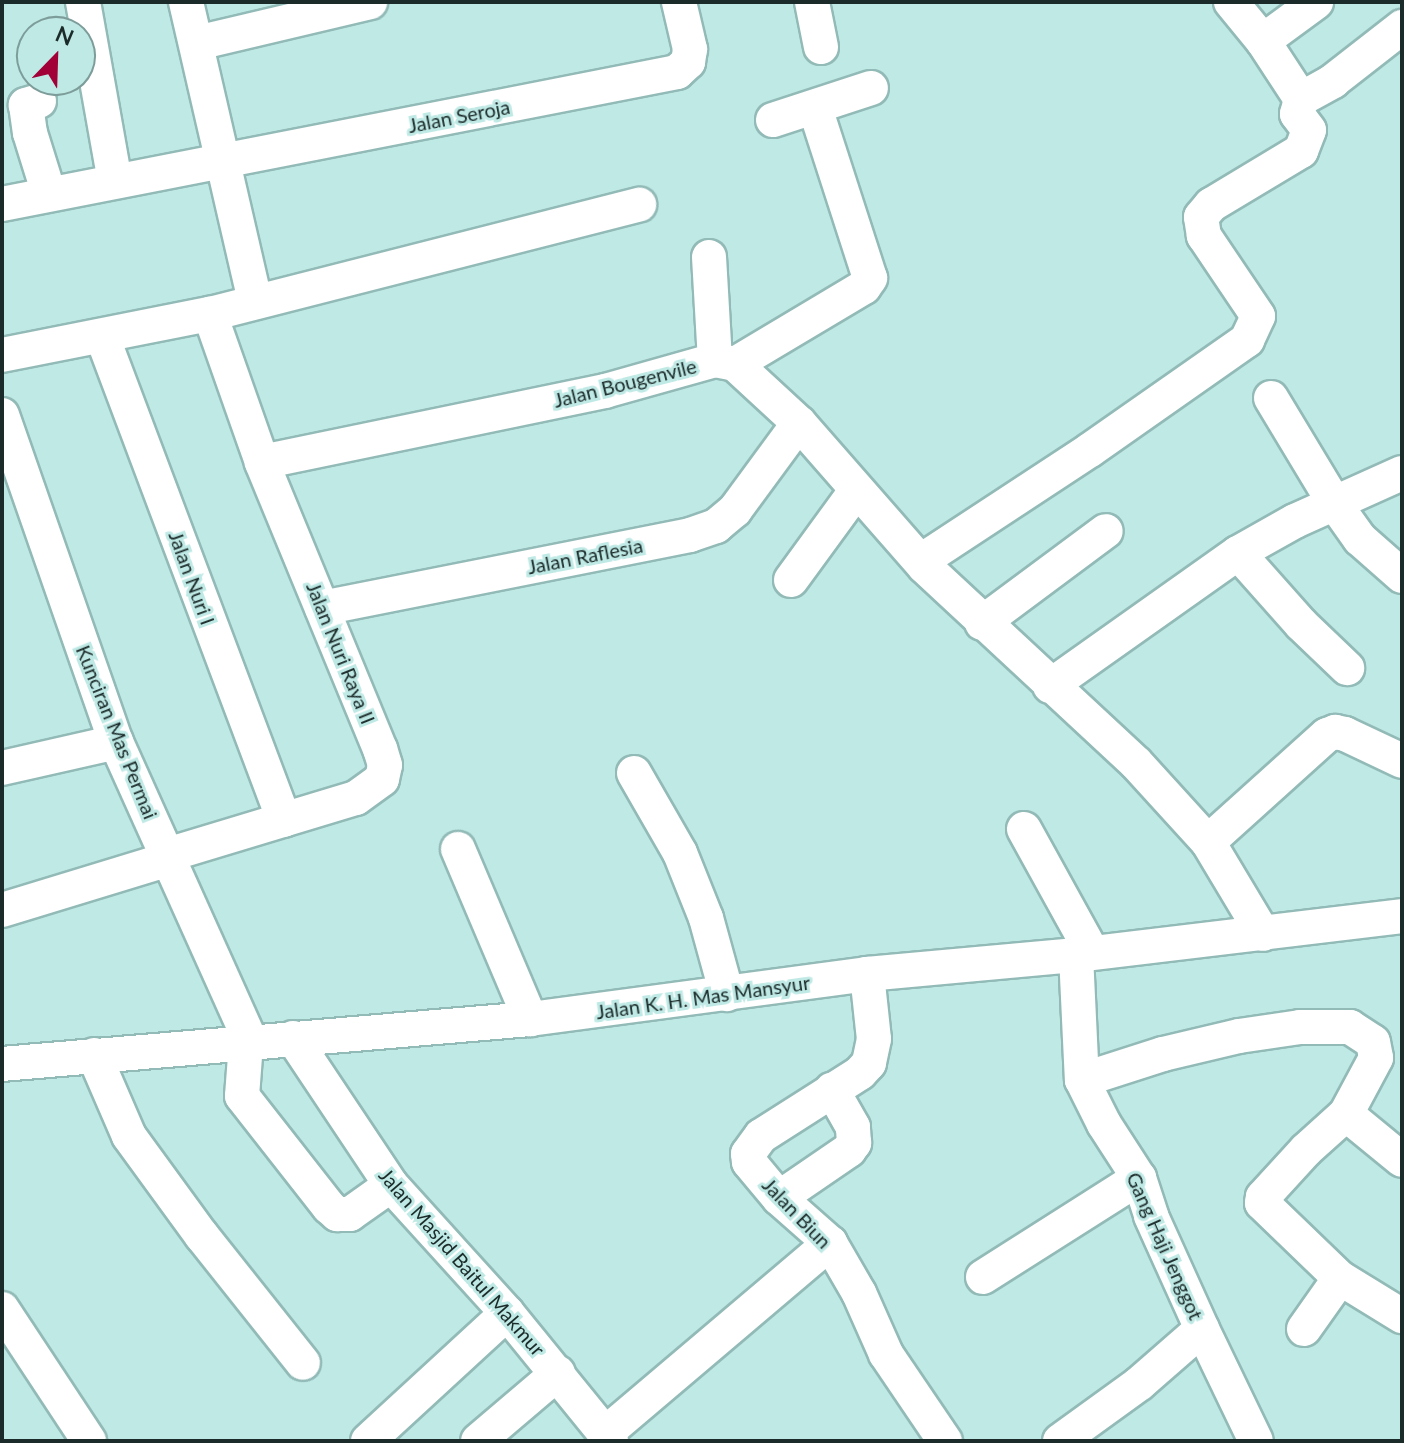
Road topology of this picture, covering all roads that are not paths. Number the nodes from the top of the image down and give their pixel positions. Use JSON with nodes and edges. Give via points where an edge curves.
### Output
{"nodes":[{"id":1,"x":83,"y":2,"type":"edge"},
{"id":2,"x":186,"y":2,"type":"edge"},
{"id":3,"x":370,"y":2,"type":"edge"},
{"id":4,"x":679,"y":2,"type":"edge"},
{"id":5,"x":812,"y":2,"type":"edge"},
{"id":6,"x":1231,"y":2,"type":"edge"},
{"id":7,"x":1316,"y":2,"type":"edge"},
{"id":8,"x":1402,"y":27,"type":"edge"},
{"id":9,"x":1263,"y":41,"type":"junction"},
{"id":10,"x":197,"y":43,"type":"junction"},
{"id":11,"x":821,"y":47,"type":"dead end"},
{"id":12,"x":871,"y":88,"type":"dead end"},
{"id":13,"x":39,"y":101,"type":"dead end"},
{"id":14,"x":815,"y":108,"type":"junction"},
{"id":15,"x":1305,"y":114,"type":"junction"},
{"id":16,"x":773,"y":120,"type":"dead end"},
{"id":17,"x":225,"y":160,"type":"junction"},
{"id":18,"x":115,"y":181,"type":"junction"},
{"id":19,"x":49,"y":194,"type":"junction"},
{"id":20,"x":2,"y":203,"type":"edge"},
{"id":21,"x":639,"y":205,"type":"dead end"},
{"id":22,"x":709,"y":257,"type":"dead end"},
{"id":23,"x":255,"y":300,"type":"junction"},
{"id":24,"x":210,"y":314,"type":"junction"},
{"id":25,"x":102,"y":336,"type":"junction"},
{"id":26,"x":2,"y":355,"type":"edge"},
{"id":27,"x":725,"y":362,"type":"junction"},
{"id":28,"x":1271,"y":398,"type":"dead end"},
{"id":29,"x":2,"y":415,"type":"edge"},
{"id":30,"x":799,"y":423,"type":"junction"},
{"id":31,"x":262,"y":462,"type":"junction"},
{"id":32,"x":1402,"y":473,"type":"edge"},
{"id":33,"x":856,"y":491,"type":"junction"},
{"id":34,"x":1335,"y":504,"type":"junction"},
{"id":35,"x":1106,"y":531,"type":"dead end"},
{"id":36,"x":1238,"y":553,"type":"junction"},
{"id":37,"x":921,"y":561,"type":"junction"},
{"id":38,"x":1402,"y":576,"type":"edge"},
{"id":39,"x":791,"y":580,"type":"dead end"},
{"id":40,"x":322,"y":608,"type":"junction"},
{"id":41,"x":982,"y":623,"type":"junction"},
{"id":42,"x":1347,"y":668,"type":"dead end"},
{"id":43,"x":1050,"y":686,"type":"junction"},
{"id":44,"x":116,"y":742,"type":"junction"},
{"id":45,"x":1402,"y":761,"type":"edge"},
{"id":46,"x":3,"y":766,"type":"edge"},
{"id":47,"x":634,"y":773,"type":"dead end"},
{"id":48,"x":284,"y":820,"type":"junction"},
{"id":49,"x":1024,"y":829,"type":"dead end"},
{"id":50,"x":1208,"y":842,"type":"junction"},
{"id":51,"x":458,"y":849,"type":"dead end"},
{"id":52,"x":167,"y":855,"type":"junction"},
{"id":53,"x":2,"y":910,"type":"edge"},
{"id":54,"x":1402,"y":916,"type":"edge"},
{"id":55,"x":1263,"y":934,"type":"junction"},
{"id":56,"x":1084,"y":954,"type":"junction"},
{"id":57,"x":867,"y":974,"type":"junction"},
{"id":58,"x":727,"y":994,"type":"junction"},
{"id":59,"x":530,"y":1019,"type":"junction"},
{"id":60,"x":293,"y":1038,"type":"junction"},
{"id":61,"x":248,"y":1043,"type":"junction"},
{"id":62,"x":94,"y":1055,"type":"junction"},
{"id":63,"x":2,"y":1064,"type":"edge"},
{"id":64,"x":1082,"y":1080,"type":"junction"},
{"id":65,"x":832,"y":1090,"type":"junction"},
{"id":66,"x":1346,"y":1114,"type":"junction"},
{"id":67,"x":1402,"y":1160,"type":"edge"},
{"id":68,"x":1139,"y":1178,"type":"junction"},
{"id":69,"x":391,"y":1185,"type":"junction"},
{"id":70,"x":779,"y":1198,"type":"junction"},
{"id":71,"x":830,"y":1243,"type":"junction"},
{"id":72,"x":983,"y":1277,"type":"dead end"},
{"id":73,"x":1340,"y":1278,"type":"junction"},
{"id":74,"x":2,"y":1309,"type":"edge"},
{"id":75,"x":507,"y":1313,"type":"junction"},
{"id":76,"x":1402,"y":1316,"type":"edge"},
{"id":77,"x":1202,"y":1329,"type":"junction"},
{"id":78,"x":1304,"y":1329,"type":"dead end"},
{"id":79,"x":303,"y":1363,"type":"dead end"},
{"id":80,"x":558,"y":1373,"type":"junction"},
{"id":81,"x":609,"y":1437,"type":"edge"},
{"id":82,"x":89,"y":1441,"type":"edge"},
{"id":83,"x":368,"y":1441,"type":"edge"},
{"id":84,"x":478,"y":1441,"type":"edge"},
{"id":85,"x":945,"y":1441,"type":"edge"},
{"id":86,"x":1060,"y":1441,"type":"edge"},
{"id":87,"x":1256,"y":1441,"type":"edge"}],
"edges":[{"from":1,"to":18,"type":"street"},
{"from":2,"to":10,"type":"street"},
{"from":3,"to":10,"type":"street"},
{"from":4,"to":17,"type":"street","name":"Jalan Seroja","via":[[690,49],[688,62],[677,72]]},
{"from":5,"to":11,"type":"street"},
{"from":6,"to":9,"type":"street"},
{"from":7,"to":9,"type":"street"},
{"from":8,"to":15,"type":"street","via":[[1333,81]]},
{"from":9,"to":15,"type":"street"},
{"from":10,"to":17,"type":"street"},
{"from":12,"to":14,"type":"street"},
{"from":13,"to":19,"type":"street","via":[[26,105]]},
{"from":14,"to":16,"type":"street"},
{"from":14,"to":27,"type":"street","name":"Jalan Bougenvile","via":[[870,278],[864,287]]},
{"from":15,"to":37,"type":"street","via":[[1301,151],[1211,205],[1201,217],[1204,236],[1258,316],[1247,340]]},
{"from":17,"to":18,"type":"street","name":"Jalan Seroja"},
{"from":17,"to":23,"type":"street"},
{"from":18,"to":19,"type":"street","name":"Jalan Seroja"},
{"from":19,"to":20,"type":"street","name":"Jalan Seroja"},
{"from":21,"to":23,"type":"street"},
{"from":22,"to":27,"type":"street"},
{"from":23,"to":24,"type":"street"},
{"from":24,"to":25,"type":"street"},
{"from":24,"to":31,"type":"street","name":"Jalan Nuri Raya II"},
{"from":25,"to":26,"type":"street"},
{"from":25,"to":48,"type":"street","name":"Jalan Nuri I"},
{"from":27,"to":30,"type":"street"},
{"from":27,"to":31,"type":"street","name":"Jalan Bougenvile"},
{"from":28,"to":34,"type":"street"},
{"from":29,"to":44,"type":"street","name":"Kunciran Mas Permai"},
{"from":30,"to":33,"type":"street"},
{"from":30,"to":40,"type":"street","name":"Jalan Raflesia","via":[[735,510],[716,526]]},
{"from":31,"to":40,"type":"street","name":"Jalan Nuri Raya II"},
{"from":32,"to":34,"type":"street"},
{"from":33,"to":37,"type":"street"},
{"from":33,"to":39,"type":"street"},
{"from":34,"to":36,"type":"street"},
{"from":34,"to":38,"type":"street","via":[[1360,539]]},
{"from":35,"to":41,"type":"street"},
{"from":36,"to":42,"type":"street"},
{"from":36,"to":43,"type":"street"},
{"from":37,"to":41,"type":"street"},
{"from":40,"to":48,"type":"street","name":"Jalan Nuri Raya II","via":[[385,765],[382,779],[356,798]]},
{"from":41,"to":43,"type":"street"},
{"from":43,"to":50,"type":"street","via":[[1136,763]]},
{"from":44,"to":46,"type":"street"},
{"from":44,"to":52,"type":"street","name":"Kunciran Mas Permai"},
{"from":45,"to":50,"type":"street","via":[[1345,734],[1327,735]]},
{"from":47,"to":58,"type":"street","via":[[680,853],[706,918]]},
{"from":48,"to":52,"type":"street","name":"Jalan Nuri Raya II"},
{"from":49,"to":56,"type":"street"},
{"from":50,"to":55,"type":"street"},
{"from":51,"to":59,"type":"street"},
{"from":52,"to":53,"type":"street","name":"Jalan Nuri Raya II","via":[[156,863]]},
{"from":52,"to":61,"type":"street","name":"Kunciran Mas Permai"},
{"from":54,"to":55,"type":"street","name":"Jalan K. H. Mas Mansyur"},
{"from":55,"to":56,"type":"street","name":"Jalan K. H. Mas Mansyur"},
{"from":56,"to":57,"type":"street","name":"Jalan K. H. Mas Mansyur"},
{"from":56,"to":64,"type":"street","name":"Gang Haji Jenggot"},
{"from":57,"to":58,"type":"street","name":"Jalan K. H. Mas Mansyur"},
{"from":57,"to":65,"type":"street","name":"Jalan Biun","via":[[873,1054],[860,1073]]},
{"from":58,"to":59,"type":"street","name":"Jalan K. H. Mas Mansyur"},
{"from":59,"to":60,"type":"street","name":"Jalan K. H. Mas Mansyur"},
{"from":60,"to":61,"type":"street","name":"Jalan K. H. Mas Mansyur"},
{"from":60,"to":69,"type":"street","name":"Jalan Masjid Baitul Makmur"},
{"from":61,"to":62,"type":"street","name":"Jalan K. H. Mas Mansyur"},
{"from":61,"to":69,"type":"street","via":[[242,1096],[329,1207],[337,1214],[350,1214]]},
{"from":62,"to":63,"type":"street","name":"Jalan K. H. Mas Mansyur"},
{"from":62,"to":79,"type":"street","via":[[129,1136]]},
{"from":64,"to":66,"type":"street","via":[[1239,1036],[1300,1027],[1350,1027],[1373,1042],[1376,1058]]},
{"from":64,"to":68,"type":"street","name":"Gang Haji Jenggot"},
{"from":65,"to":70,"type":"street","via":[[853,1127],[854,1143]]},
{"from":65,"to":70,"type":"street","name":"Jalan Biun","via":[[761,1136],[750,1149],[749,1162]]},
{"from":66,"to":67,"type":"street"},
{"from":66,"to":73,"type":"street","via":[[1306,1150],[1262,1203]]},
{"from":68,"to":72,"type":"street"},
{"from":68,"to":77,"type":"street","name":"Gang Haji Jenggot"},
{"from":69,"to":75,"type":"street","name":"Jalan Masjid Baitul Makmur"},
{"from":70,"to":71,"type":"street","name":"Jalan Biun"},
{"from":71,"to":81,"type":"street"},
{"from":71,"to":85,"type":"street","name":"Jalan Biun","via":[[886,1354]]},
{"from":73,"to":76,"type":"street"},
{"from":73,"to":78,"type":"street"},
{"from":74,"to":82,"type":"street"},
{"from":75,"to":80,"type":"street","name":"Jalan Masjid Baitul Makmur"},
{"from":75,"to":83,"type":"street"},
{"from":77,"to":86,"type":"street","via":[[1140,1383]]},
{"from":77,"to":87,"type":"street","name":"Gang Haji Jenggot"},
{"from":80,"to":81,"type":"street","name":"Jalan Masjid Baitul Makmur"},
{"from":80,"to":84,"type":"street"}]}
